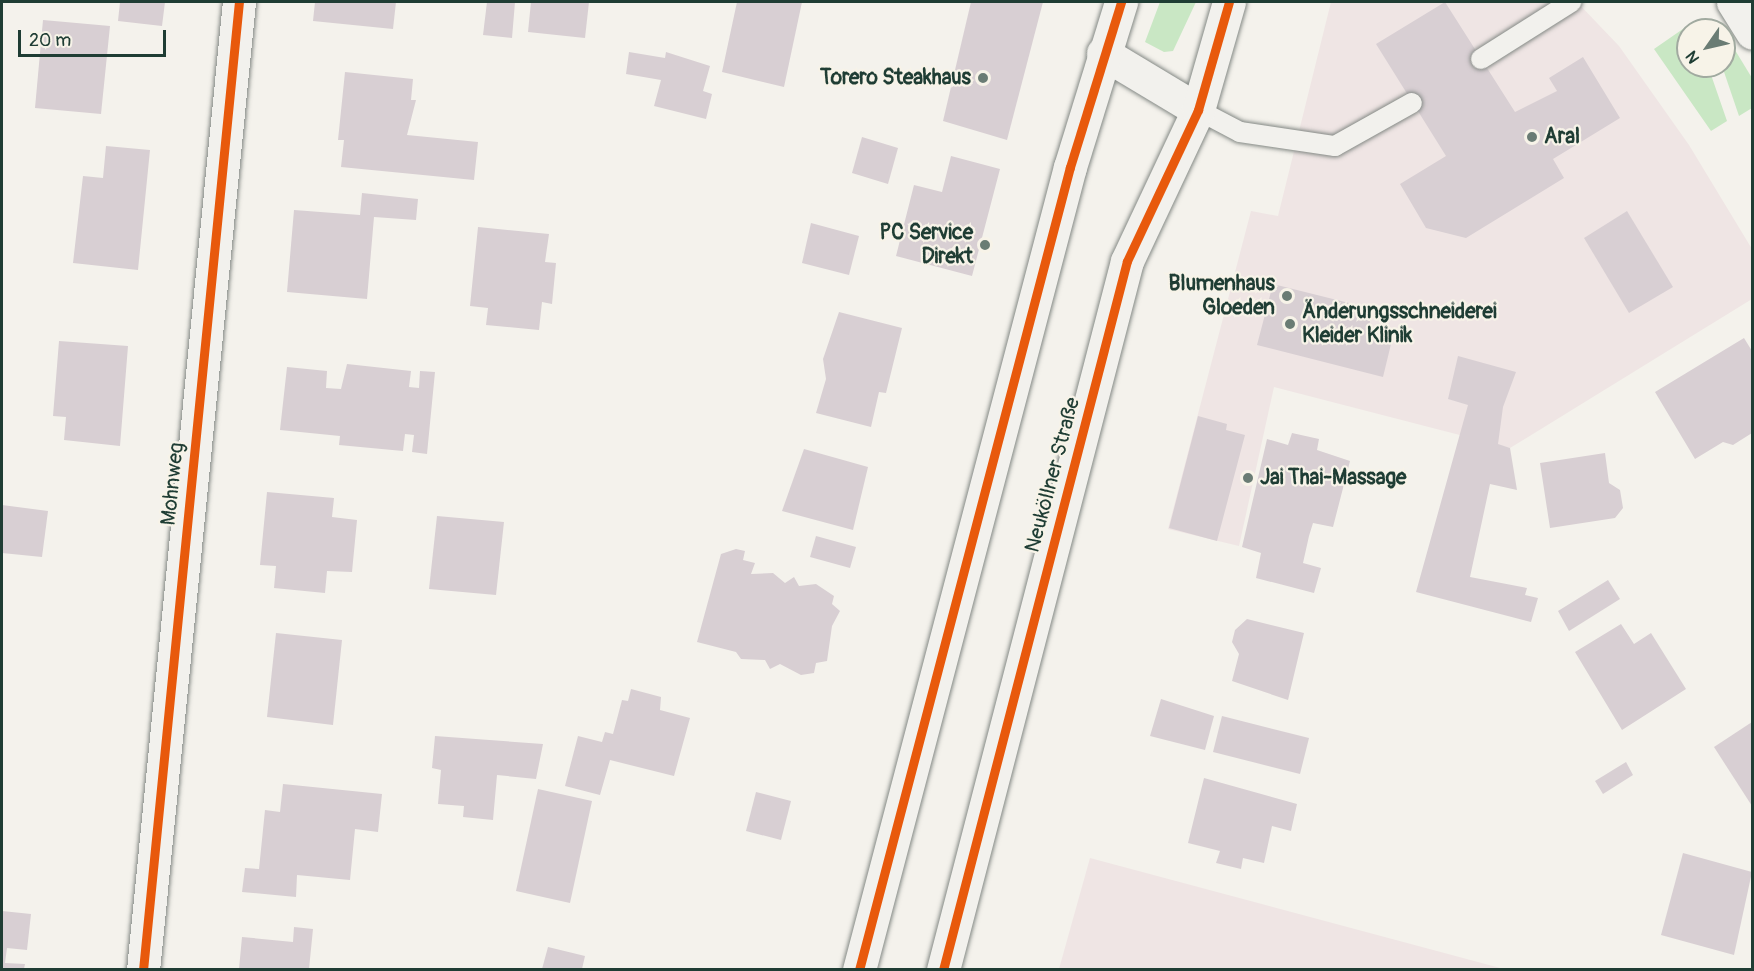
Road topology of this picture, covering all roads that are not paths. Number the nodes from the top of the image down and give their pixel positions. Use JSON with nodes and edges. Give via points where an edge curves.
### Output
{"nodes":[{"id":1,"x":239,"y":2,"type":"edge"},
{"id":2,"x":1121,"y":2,"type":"edge"},
{"id":3,"x":1229,"y":2,"type":"edge"},
{"id":4,"x":1571,"y":2,"type":"edge"},
{"id":5,"x":1733,"y":2,"type":"edge"},
{"id":6,"x":1752,"y":33,"type":"edge"},
{"id":7,"x":1103,"y":53,"type":"junction"},
{"id":8,"x":1481,"y":59,"type":"dead end"},
{"id":9,"x":1412,"y":103,"type":"dead end"},
{"id":10,"x":1198,"y":110,"type":"junction"},
{"id":11,"x":143,"y":969,"type":"edge"},
{"id":12,"x":860,"y":969,"type":"edge"},
{"id":13,"x":943,"y":969,"type":"edge"}],
"edges":[{"from":1,"to":11,"type":"main road","name":"Mohnweg"},
{"from":2,"to":7,"type":"main road"},
{"from":3,"to":10,"type":"main road","name":"Neuköllner Straße"},
{"from":4,"to":8,"type":"lane"},
{"from":5,"to":6,"type":"main road"},
{"from":7,"to":10,"type":"main road"},
{"from":7,"to":12,"type":"main road"},
{"from":9,"to":10,"type":"lane","via":[[1335,146],[1240,132]]},
{"from":10,"to":13,"type":"main road","name":"Neuköllner Straße","via":[[1127,261]]}]}
